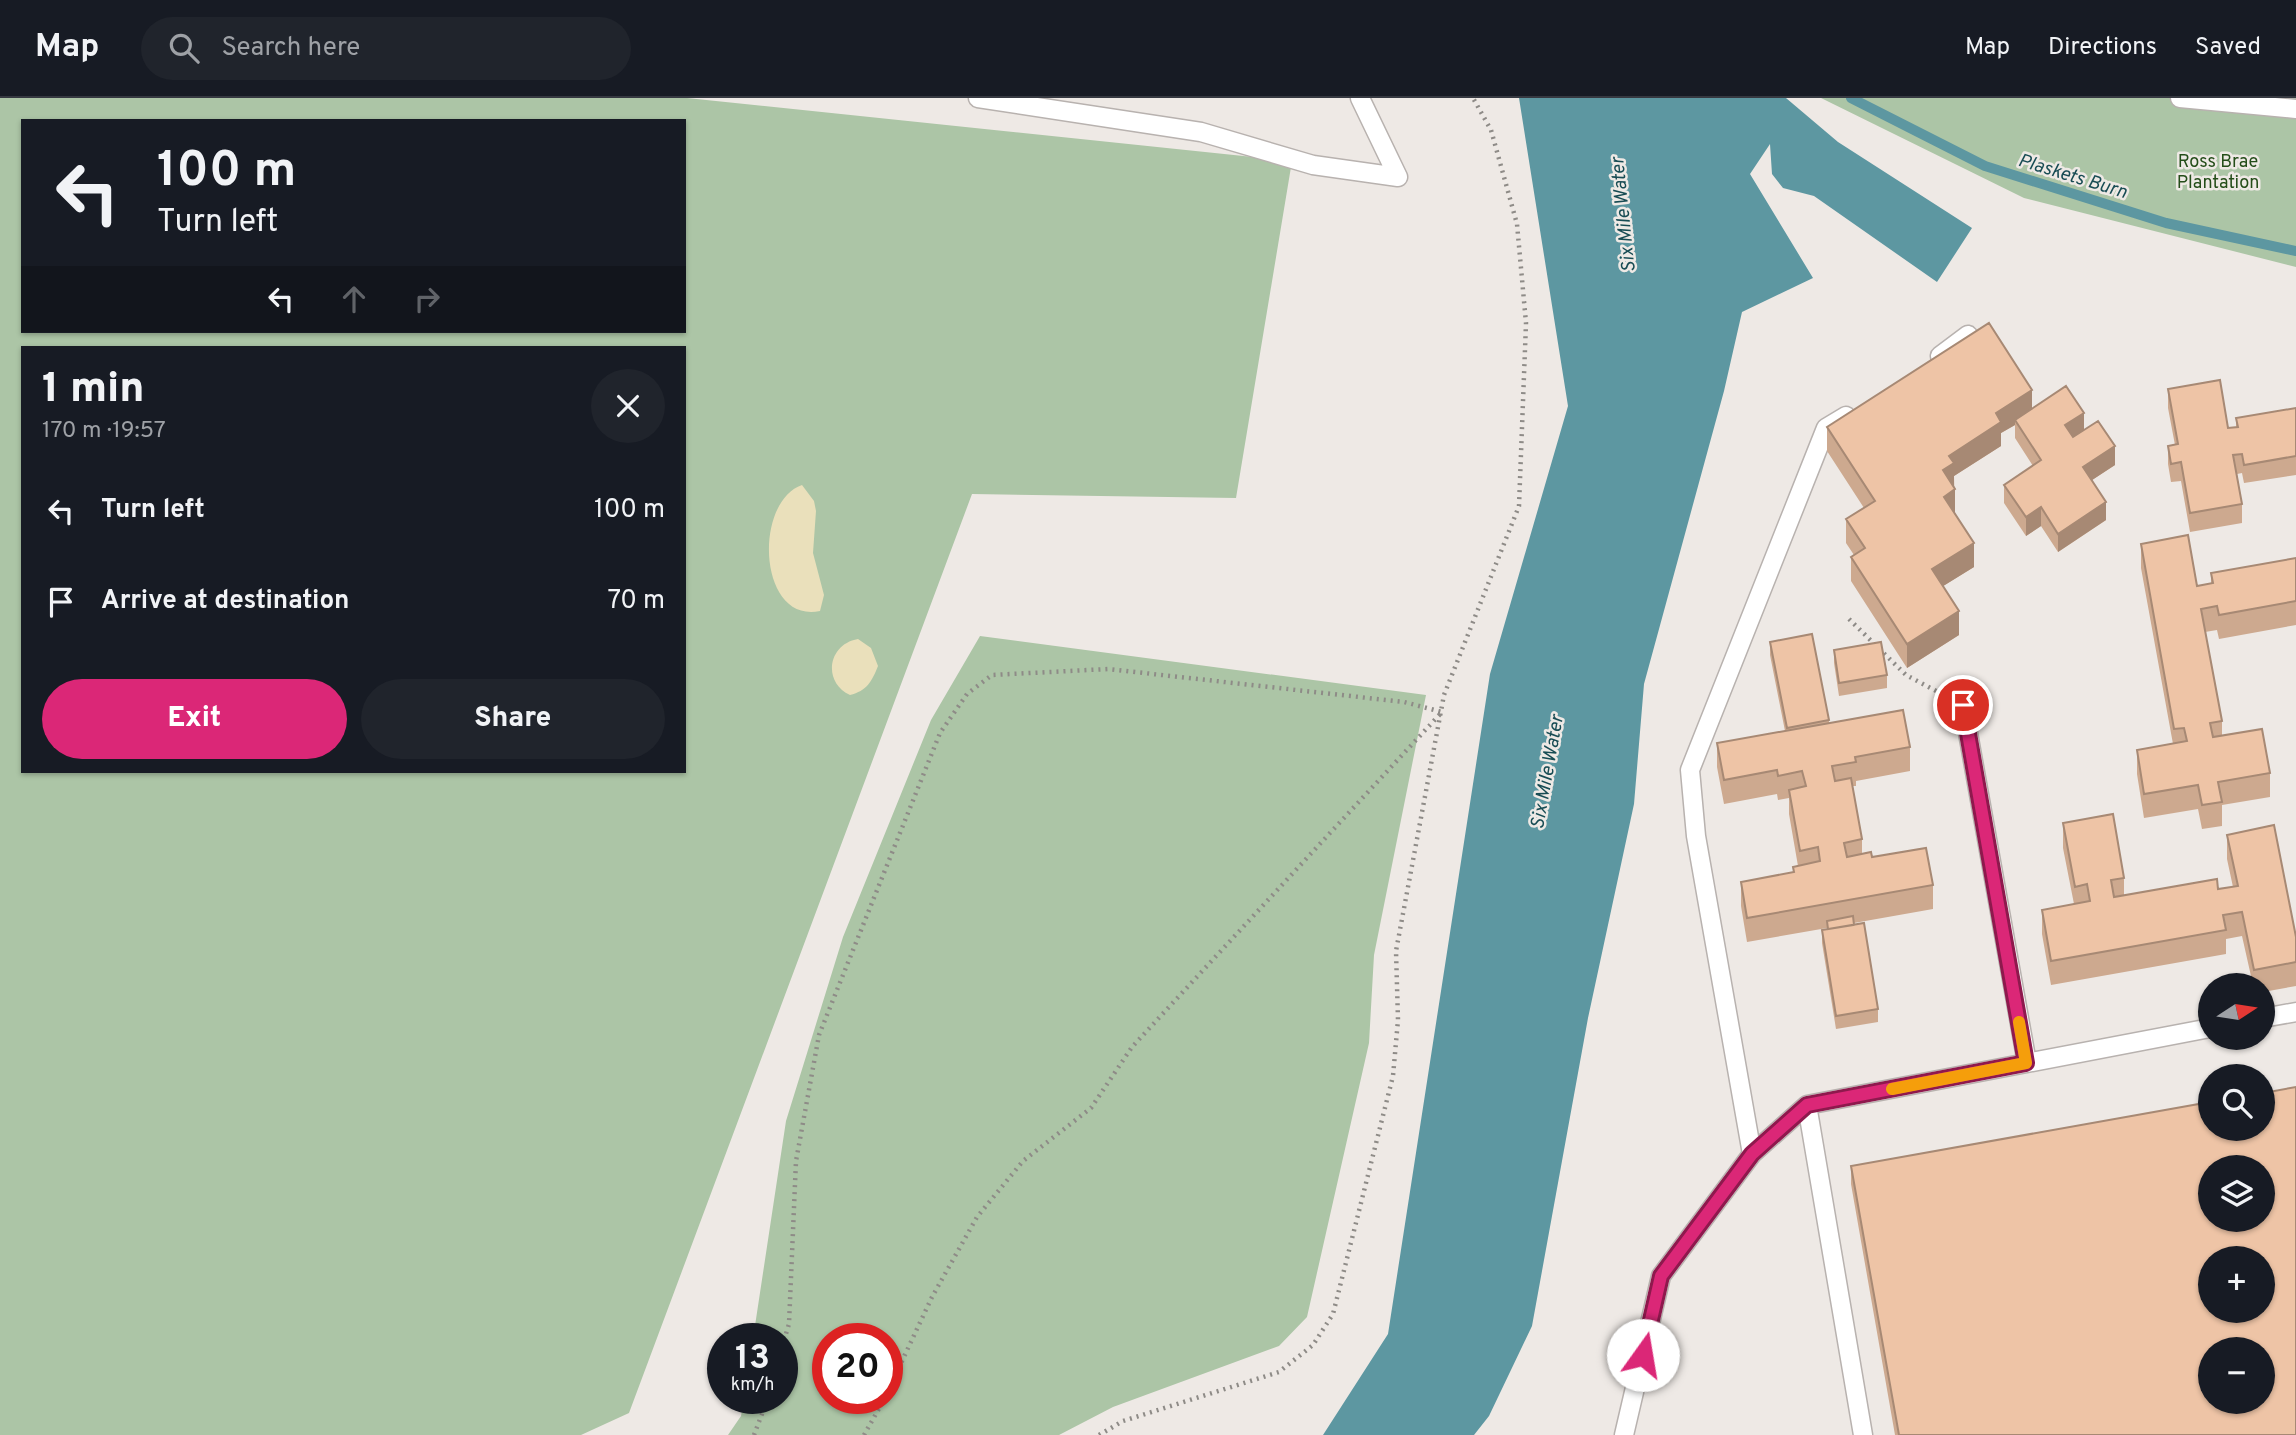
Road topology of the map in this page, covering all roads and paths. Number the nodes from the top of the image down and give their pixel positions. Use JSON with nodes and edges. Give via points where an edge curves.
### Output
{"nodes":[{"id":1,"x":978,"y":98,"type":"edge"},
{"id":2,"x":1360,"y":98,"type":"edge"},
{"id":3,"x":1473,"y":98,"type":"edge"},
{"id":4,"x":2180,"y":98,"type":"edge"},
{"id":5,"x":2296,"y":109,"type":"edge"},
{"id":6,"x":1968,"y":335,"type":"edge"},
{"id":7,"x":1928,"y":364,"type":"edge"},
{"id":8,"x":1862,"y":407,"type":"edge"},
{"id":9,"x":1849,"y":619,"type":"dead end"},
{"id":10,"x":1963,"y":705,"type":"joint"},
{"id":11,"x":1442,"y":712,"type":"junction"},
{"id":12,"x":2296,"y":1012,"type":"edge"},
{"id":13,"x":2275,"y":1016,"type":"edge"},
{"id":14,"x":2198,"y":1030,"type":"edge"},
{"id":15,"x":2026,"y":1063,"type":"junction"},
{"id":16,"x":1807,"y":1105,"type":"junction"},
{"id":17,"x":1752,"y":1154,"type":"junction"},
{"id":18,"x":789,"y":1323,"type":"edge"},
{"id":19,"x":903,"y":1359,"type":"edge"},
{"id":20,"x":762,"y":1414,"type":"edge"},
{"id":21,"x":876,"y":1414,"type":"edge"},
{"id":22,"x":754,"y":1435,"type":"edge"},
{"id":23,"x":864,"y":1435,"type":"edge"},
{"id":24,"x":1099,"y":1435,"type":"edge"},
{"id":25,"x":1623,"y":1435,"type":"edge"},
{"id":26,"x":1863,"y":1435,"type":"edge"}],
"edges":[{"from":1,"to":2,"type":"lane","via":[[1201,132],[1313,165],[1398,177]]},
{"from":3,"to":11,"type":"path","via":[[1491,130],[1517,224],[1526,323],[1524,425],[1519,506],[1444,695]]},
{"from":4,"to":5,"type":"lane"},
{"from":6,"to":7,"type":"lane"},
{"from":8,"to":17,"type":"lane","via":[[1826,428],[1690,770],[1696,836]]},
{"from":9,"to":10,"type":"path","via":[[1906,675]]},
{"from":10,"to":15,"type":"lane"},
{"from":11,"to":18,"type":"path","via":[[1404,702],[1108,669],[992,676],[967,694],[940,733],[819,1035],[796,1161]]},
{"from":11,"to":19,"type":"path","via":[[1132,1047],[1091,1108],[1023,1161],[977,1217]]},
{"from":11,"to":24,"type":"path","via":[[1396,951],[1398,1020],[1393,1076],[1333,1314],[1313,1345],[1279,1372],[1123,1421]]},
{"from":12,"to":13,"type":"lane"},
{"from":14,"to":15,"type":"lane"},
{"from":15,"to":16,"type":"lane"},
{"from":16,"to":17,"type":"lane"},
{"from":16,"to":26,"type":"lane"},
{"from":17,"to":25,"type":"lane","via":[[1661,1276]]},
{"from":20,"to":22,"type":"path"},
{"from":21,"to":23,"type":"path"}]}
